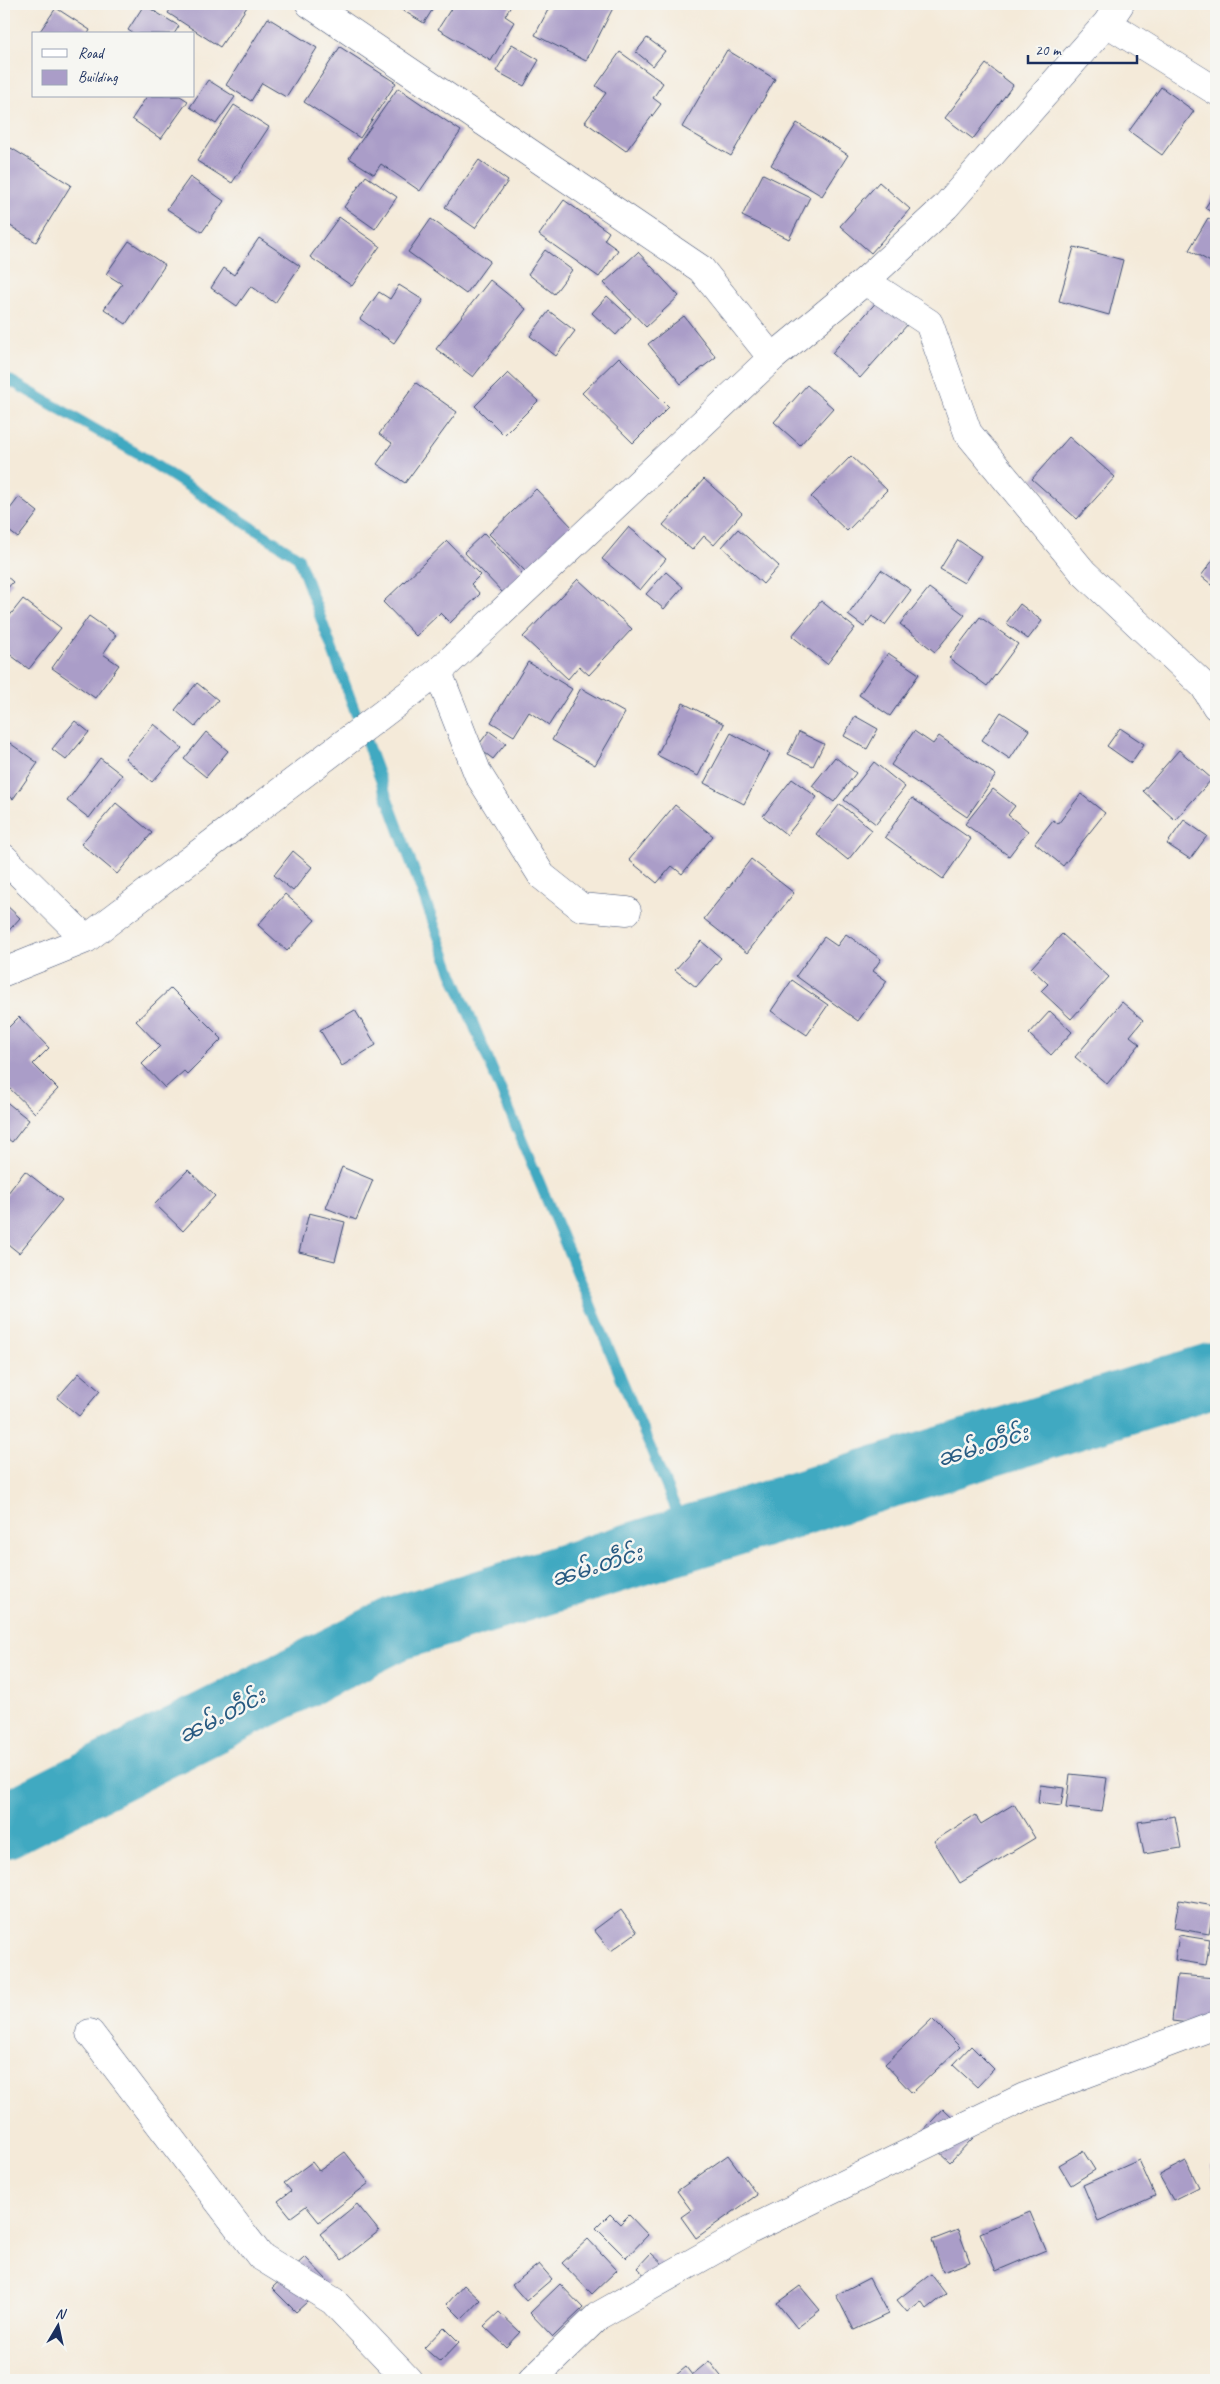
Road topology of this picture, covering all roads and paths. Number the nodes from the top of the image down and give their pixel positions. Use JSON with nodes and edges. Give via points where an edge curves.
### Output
{"nodes":[{"id":1,"x":310,"y":4,"type":"edge"},
{"id":2,"x":1114,"y":13,"type":"edge"},
{"id":3,"x":1216,"y":91,"type":"edge"},
{"id":4,"x":865,"y":281,"type":"junction"},
{"id":5,"x":772,"y":358,"type":"junction"},
{"id":6,"x":438,"y":672,"type":"junction"},
{"id":7,"x":1216,"y":706,"type":"edge"},
{"id":8,"x":4,"y":858,"type":"edge"},
{"id":9,"x":627,"y":911,"type":"dead end"},
{"id":10,"x":86,"y":939,"type":"junction"},
{"id":11,"x":4,"y":972,"type":"edge"},
{"id":12,"x":1216,"y":2025,"type":"edge"},
{"id":13,"x":90,"y":2034,"type":"dead end"},
{"id":14,"x":408,"y":2380,"type":"edge"},
{"id":15,"x":532,"y":2380,"type":"edge"}],
"edges":[{"from":1,"to":5,"type":"street","via":[[701,269]]},
{"from":2,"to":3,"type":"street"},
{"from":2,"to":4,"type":"street","via":[[946,206]]},
{"from":4,"to":5,"type":"street"},
{"from":4,"to":7,"type":"street","via":[[929,323],[968,433],[1083,572],[1204,686]]},
{"from":5,"to":6,"type":"street"},
{"from":6,"to":9,"type":"street","via":[[478,774],[542,876],[581,907]]},
{"from":6,"to":10,"type":"street"},
{"from":8,"to":10,"type":"street"},
{"from":10,"to":11,"type":"street"},
{"from":12,"to":15,"type":"street","via":[[1024,2097],[750,2230],[598,2316]]},
{"from":13,"to":14,"type":"street","via":[[260,2256],[333,2301]]}]}
